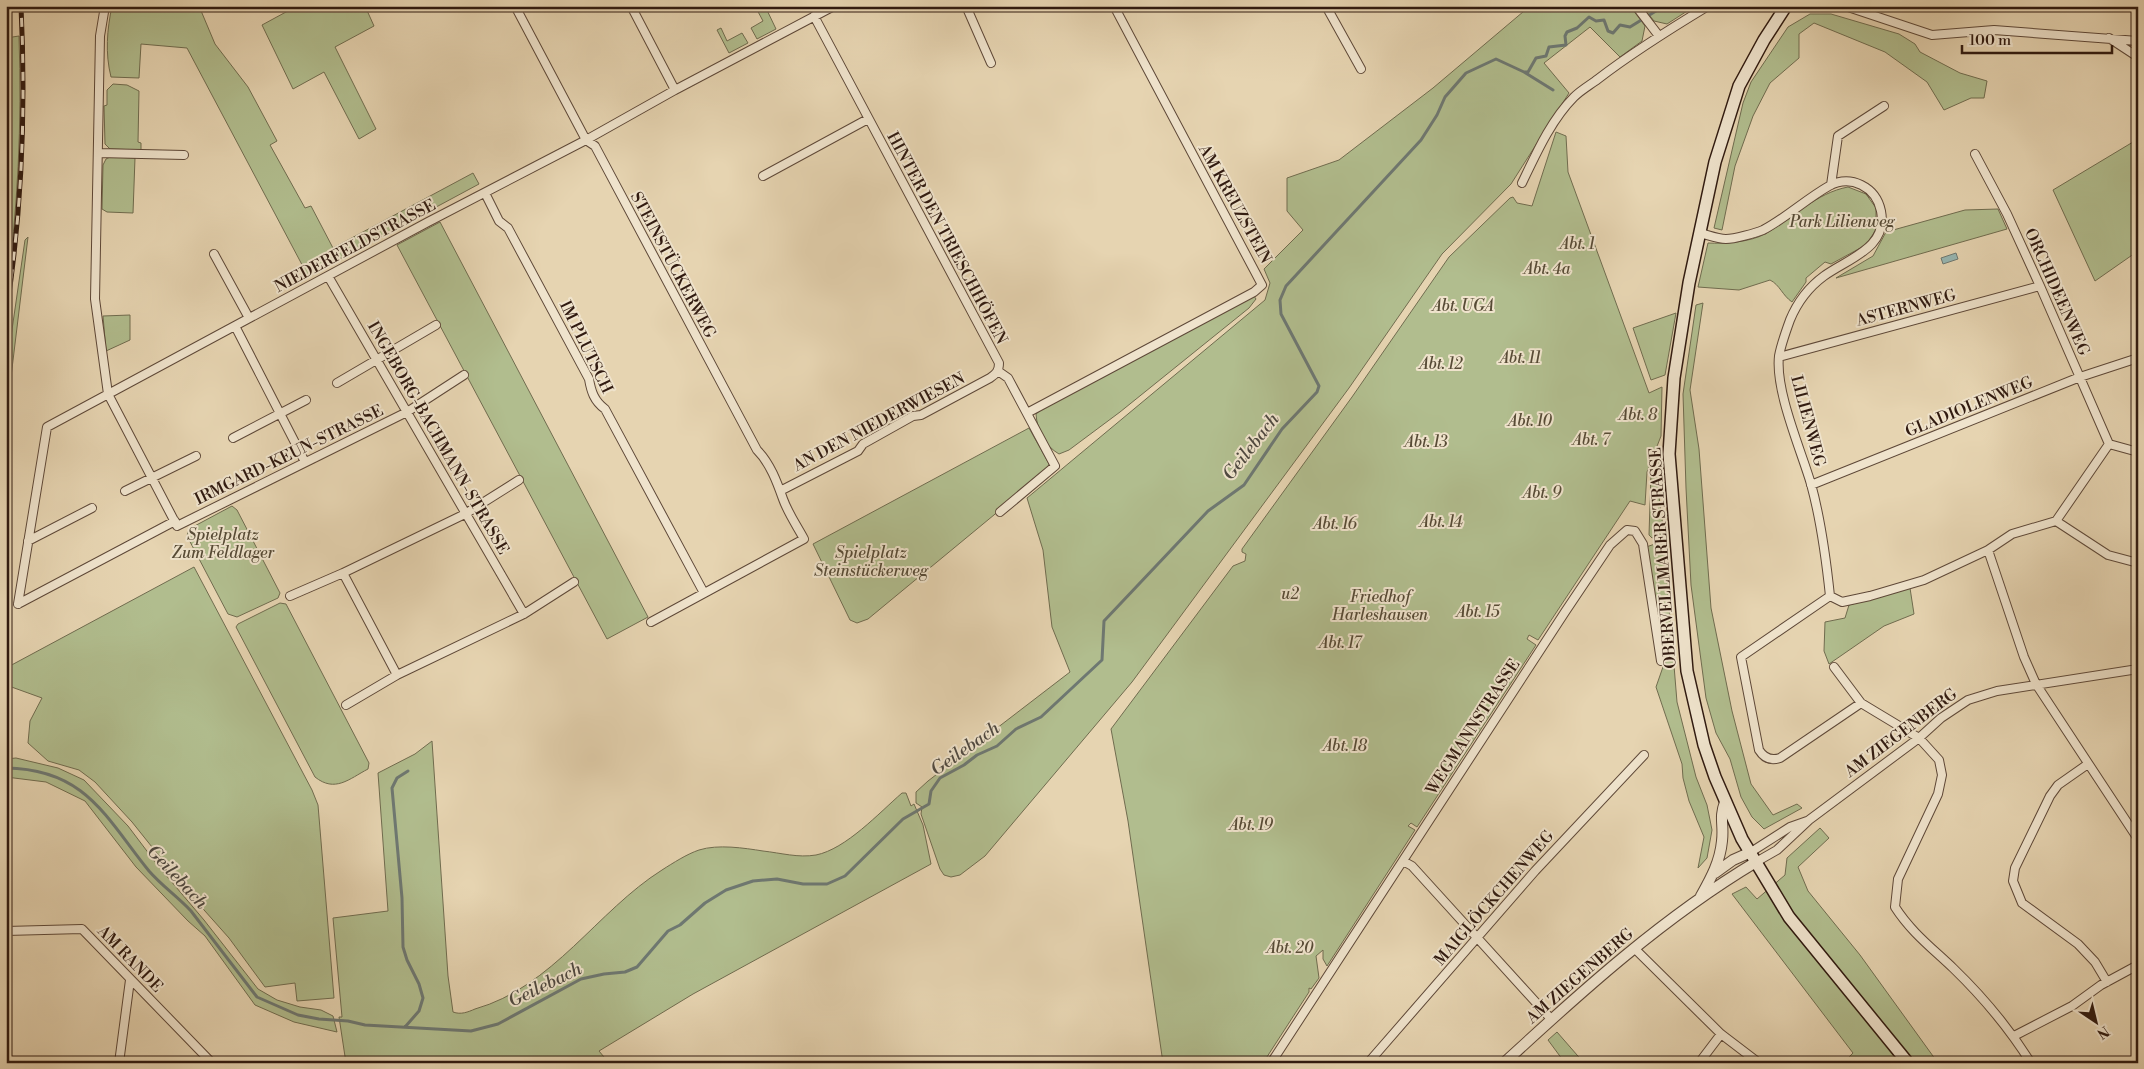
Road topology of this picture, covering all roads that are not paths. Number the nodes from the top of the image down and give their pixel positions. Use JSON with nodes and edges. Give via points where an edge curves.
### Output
{"nodes":[{"id":1,"x":105,"y":6,"type":"edge"},
{"id":2,"x":515,"y":6,"type":"edge"},
{"id":3,"x":631,"y":6,"type":"edge"},
{"id":4,"x":834,"y":6,"type":"edge"},
{"id":5,"x":966,"y":6,"type":"edge"},
{"id":6,"x":1114,"y":6,"type":"edge"},
{"id":7,"x":1326,"y":6,"type":"edge"},
{"id":8,"x":1708,"y":6,"type":"edge"},
{"id":9,"x":1786,"y":6,"type":"edge"},
{"id":10,"x":1845,"y":6,"type":"edge"},
{"id":11,"x":1638,"y":8,"type":"edge"},
{"id":12,"x":814,"y":16,"type":"junction"},
{"id":13,"x":1659,"y":36,"type":"junction"},
{"id":14,"x":2107,"y":37,"type":"junction"},
{"id":15,"x":2138,"y":41,"type":"edge"},
{"id":16,"x":2138,"y":56,"type":"edge"},
{"id":17,"x":991,"y":62,"type":"dead end"},
{"id":18,"x":1361,"y":69,"type":"dead end"},
{"id":19,"x":675,"y":90,"type":"junction"},
{"id":20,"x":1884,"y":106,"type":"dead end"},
{"id":21,"x":868,"y":119,"type":"junction"},
{"id":22,"x":586,"y":140,"type":"junction"},
{"id":23,"x":99,"y":153,"type":"junction"},
{"id":24,"x":1975,"y":154,"type":"dead end"},
{"id":25,"x":184,"y":155,"type":"dead end"},
{"id":26,"x":763,"y":176,"type":"dead end"},
{"id":27,"x":1522,"y":183,"type":"dead end"},
{"id":28,"x":1830,"y":185,"type":"junction"},
{"id":29,"x":485,"y":193,"type":"junction"},
{"id":30,"x":1700,"y":233,"type":"junction"},
{"id":31,"x":214,"y":254,"type":"dead end"},
{"id":32,"x":328,"y":276,"type":"junction"},
{"id":33,"x":2040,"y":286,"type":"junction"},
{"id":34,"x":249,"y":318,"type":"junction"},
{"id":35,"x":436,"y":325,"type":"dead end"},
{"id":36,"x":235,"y":326,"type":"junction"},
{"id":37,"x":1779,"y":357,"type":"junction"},
{"id":38,"x":2138,"y":358,"type":"edge"},
{"id":39,"x":376,"y":360,"type":"junction"},
{"id":40,"x":998,"y":371,"type":"junction"},
{"id":41,"x":464,"y":375,"type":"dead end"},
{"id":42,"x":2080,"y":377,"type":"junction"},
{"id":43,"x":990,"y":378,"type":"joint"},
{"id":44,"x":336,"y":383,"type":"dead end"},
{"id":45,"x":108,"y":394,"type":"junction"},
{"id":46,"x":306,"y":400,"type":"dead end"},
{"id":47,"x":407,"y":412,"type":"junction"},
{"id":48,"x":1026,"y":412,"type":"junction"},
{"id":49,"x":281,"y":414,"type":"junction"},
{"id":50,"x":233,"y":438,"type":"dead end"},
{"id":51,"x":2108,"y":444,"type":"junction"},
{"id":52,"x":2138,"y":452,"type":"edge"},
{"id":53,"x":196,"y":456,"type":"dead end"},
{"id":54,"x":305,"y":462,"type":"junction"},
{"id":55,"x":152,"y":476,"type":"junction"},
{"id":56,"x":519,"y":480,"type":"dead end"},
{"id":57,"x":1811,"y":486,"type":"junction"},
{"id":58,"x":782,"y":490,"type":"junction"},
{"id":59,"x":124,"y":491,"type":"dead end"},
{"id":60,"x":92,"y":508,"type":"dead end"},
{"id":61,"x":1000,"y":512,"type":"dead end"},
{"id":62,"x":465,"y":514,"type":"junction"},
{"id":63,"x":2056,"y":522,"type":"junction"},
{"id":64,"x":176,"y":523,"type":"junction"},
{"id":65,"x":28,"y":542,"type":"junction"},
{"id":66,"x":1988,"y":550,"type":"junction"},
{"id":67,"x":2138,"y":563,"type":"edge"},
{"id":68,"x":343,"y":573,"type":"junction"},
{"id":69,"x":574,"y":582,"type":"dead end"},
{"id":70,"x":704,"y":593,"type":"junction"},
{"id":71,"x":290,"y":596,"type":"dead end"},
{"id":72,"x":1830,"y":596,"type":"junction"},
{"id":73,"x":18,"y":604,"type":"joint"},
{"id":74,"x":524,"y":614,"type":"junction"},
{"id":75,"x":651,"y":622,"type":"dead end"},
{"id":76,"x":1661,"y":662,"type":"dead end"},
{"id":77,"x":1834,"y":667,"type":"dead end"},
{"id":78,"x":2138,"y":669,"type":"edge"},
{"id":79,"x":398,"y":675,"type":"junction"},
{"id":80,"x":2036,"y":684,"type":"junction"},
{"id":81,"x":1861,"y":703,"type":"junction"},
{"id":82,"x":346,"y":705,"type":"dead end"},
{"id":83,"x":1919,"y":738,"type":"junction"},
{"id":84,"x":1644,"y":755,"type":"dead end"},
{"id":85,"x":2088,"y":764,"type":"junction"},
{"id":86,"x":1725,"y":802,"type":"junction"},
{"id":87,"x":2138,"y":838,"type":"edge"},
{"id":88,"x":1753,"y":857,"type":"junction"},
{"id":89,"x":1402,"y":861,"type":"junction"},
{"id":90,"x":1713,"y":874,"type":"junction"},
{"id":91,"x":1701,"y":897,"type":"junction"},
{"id":92,"x":6,"y":931,"type":"edge"},
{"id":93,"x":1477,"y":938,"type":"junction"},
{"id":94,"x":1634,"y":948,"type":"junction"},
{"id":95,"x":2138,"y":965,"type":"edge"},
{"id":96,"x":130,"y":980,"type":"junction"},
{"id":97,"x":2107,"y":982,"type":"junction"},
{"id":98,"x":1551,"y":1020,"type":"junction"},
{"id":99,"x":1721,"y":1034,"type":"junction"},
{"id":100,"x":2014,"y":1036,"type":"junction"},
{"id":101,"x":119,"y":1063,"type":"edge"},
{"id":102,"x":212,"y":1063,"type":"edge"},
{"id":103,"x":1271,"y":1063,"type":"edge"},
{"id":104,"x":1368,"y":1063,"type":"edge"},
{"id":105,"x":1504,"y":1063,"type":"edge"},
{"id":106,"x":1699,"y":1063,"type":"edge"},
{"id":107,"x":1760,"y":1063,"type":"edge"},
{"id":108,"x":1908,"y":1063,"type":"edge"},
{"id":109,"x":2031,"y":1063,"type":"edge"}],
"edges":[{"from":1,"to":23,"type":"street","via":[[100,36]]},
{"from":2,"to":22,"type":"street","name":"STEINSTÜCKERWEG"},
{"from":3,"to":19,"type":"street"},
{"from":4,"to":12,"type":"street","name":"NIEDERFELDSTRASSE"},
{"from":5,"to":17,"type":"street"},
{"from":6,"to":48,"type":"street","name":"AM KREUZSTEIN","via":[[1262,285],[1260,289]]},
{"from":7,"to":18,"type":"street"},
{"from":8,"to":13,"type":"street"},
{"from":9,"to":30,"type":"main road","name":"OBERVELLMARER STRASSE","via":[[1739,86],[1715,162]]},
{"from":10,"to":14,"type":"street","via":[[1932,35],[1994,30]]},
{"from":11,"to":13,"type":"street"},
{"from":12,"to":19,"type":"street","name":"NIEDERFELDSTRASSE"},
{"from":12,"to":21,"type":"street","name":"HINTER DEN TRIESCHHÖFEN"},
{"from":13,"to":27,"type":"street","via":[[1574,98],[1552,128]]},
{"from":14,"to":15,"type":"street"},
{"from":14,"to":16,"type":"street"},
{"from":19,"to":22,"type":"street","name":"NIEDERFELDSTRASSE"},
{"from":20,"to":28,"type":"street","via":[[1838,136]]},
{"from":21,"to":26,"type":"street","name":"HINTER DEN TRIESCHHÖFEN"},
{"from":21,"to":40,"type":"street","name":"HINTER DEN TRIESCHHÖFEN","via":[[999,363]]},
{"from":22,"to":29,"type":"street","name":"NIEDERFELDSTRASSE"},
{"from":22,"to":58,"type":"street","name":"STEINSTÜCKERWEG","via":[[595,146],[756,450]]},
{"from":23,"to":25,"type":"street"},
{"from":23,"to":45,"type":"street","via":[[95,299]]},
{"from":24,"to":33,"type":"street","name":"ORCHIDEENWEG"},
{"from":28,"to":30,"type":"street","name":"LILIENWEG","via":[[1762,230],[1726,239]]},
{"from":28,"to":37,"type":"street","name":"LILIENWEG","via":[[1850,182],[1871,189],[1880,206],[1881,232],[1873,245],[1823,277],[1807,292],[1796,306]]},
{"from":29,"to":32,"type":"street","name":"NIEDERFELDSTRASSE"},
{"from":29,"to":70,"type":"street","name":"IM PLUTSCH","via":[[499,221],[508,228],[589,379],[590,391],[604,409]]},
{"from":30,"to":86,"type":"main road","name":"OBERVELLMARER STRASSE","via":[[1674,378],[1669,454],[1687,671],[1704,745]]},
{"from":31,"to":34,"type":"street"},
{"from":32,"to":34,"type":"street","name":"NIEDERFELDSTRASSE"},
{"from":32,"to":39,"type":"street","name":"INGEBORG-BACHMANN-STRASSE"},
{"from":33,"to":37,"type":"street","name":"ASTERNWEG"},
{"from":33,"to":42,"type":"street","name":"ORCHIDEENWEG"},
{"from":34,"to":36,"type":"street","name":"NIEDERFELDSTRASSE"},
{"from":35,"to":39,"type":"street"},
{"from":36,"to":45,"type":"street","name":"NIEDERFELDSTRASSE"},
{"from":36,"to":49,"type":"street"},
{"from":37,"to":57,"type":"street","name":"LILIENWEG","via":[[1780,382]]},
{"from":38,"to":42,"type":"street","name":"GLADIOLENWEG"},
{"from":39,"to":44,"type":"street"},
{"from":39,"to":47,"type":"street","name":"INGEBORG-BACHMANN-STRASSE"},
{"from":40,"to":43,"type":"street","name":"HINTER DEN TRIESCHHÖFEN"},
{"from":40,"to":48,"type":"street","name":"HINTER DEN TRIESCHHÖFEN","via":[[1008,378]]},
{"from":41,"to":47,"type":"street","name":"IRMGARD-KEUN-STRASSE"},
{"from":42,"to":51,"type":"street","name":"ORCHIDEENWEG"},
{"from":42,"to":57,"type":"street","name":"GLADIOLENWEG"},
{"from":43,"to":58,"type":"street","name":"AN DEN NIEDERWIESEN","via":[[921,415],[913,416],[863,444],[858,451]]},
{"from":45,"to":55,"type":"street"},
{"from":45,"to":65,"type":"street","name":"NIEDERFELDSTRASSE","via":[[48,427]]},
{"from":46,"to":49,"type":"street"},
{"from":47,"to":54,"type":"street","name":"IRMGARD-KEUN-STRASSE"},
{"from":47,"to":62,"type":"street","name":"INGEBORG-BACHMANN-STRASSE"},
{"from":48,"to":61,"type":"street","name":"HINTER DEN TRIESCHHÖFEN","via":[[1055,466]]},
{"from":49,"to":50,"type":"street"},
{"from":49,"to":54,"type":"street"},
{"from":51,"to":52,"type":"street"},
{"from":51,"to":63,"type":"street"},
{"from":53,"to":55,"type":"street"},
{"from":54,"to":64,"type":"street","name":"IRMGARD-KEUN-STRASSE"},
{"from":55,"to":59,"type":"street"},
{"from":55,"to":64,"type":"street"},
{"from":56,"to":62,"type":"street"},
{"from":57,"to":72,"type":"street","name":"LILIENWEG","via":[[1825,551]]},
{"from":58,"to":70,"type":"street","name":"STEINSTÜCKERWEG","via":[[804,539]]},
{"from":60,"to":65,"type":"street"},
{"from":62,"to":68,"type":"street"},
{"from":62,"to":74,"type":"street","name":"INGEBORG-BACHMANN-STRASSE"},
{"from":63,"to":66,"type":"street","via":[[2012,534]]},
{"from":63,"to":67,"type":"street","via":[[2108,555]]},
{"from":64,"to":73,"type":"street","name":"IRMGARD-KEUN-STRASSE"},
{"from":65,"to":73,"type":"street","name":"NIEDERFELDSTRASSE"},
{"from":66,"to":72,"type":"street","via":[[1911,585],[1842,602]]},
{"from":66,"to":80,"type":"street"},
{"from":68,"to":71,"type":"street"},
{"from":68,"to":79,"type":"street"},
{"from":69,"to":74,"type":"street"},
{"from":70,"to":75,"type":"street"},
{"from":72,"to":81,"type":"street","via":[[1741,657],[1759,750],[1765,757],[1774,759],[1785,755]]},
{"from":74,"to":79,"type":"street"},
{"from":76,"to":89,"type":"street","name":"WEGMANNSTRASSE","via":[[1644,544],[1635,531],[1627,530],[1605,552]]},
{"from":77,"to":81,"type":"street"},
{"from":78,"to":80,"type":"street","name":"AM ZIEGENBERG"},
{"from":79,"to":82,"type":"street"},
{"from":80,"to":83,"type":"street","name":"AM ZIEGENBERG","via":[[1968,700]]},
{"from":80,"to":85,"type":"street"},
{"from":81,"to":83,"type":"street"},
{"from":83,"to":88,"type":"street","name":"AM ZIEGENBERG","via":[[1809,820],[1777,850]]},
{"from":83,"to":100,"type":"street","via":[[1938,760],[1942,775],[1938,794],[1898,879],[1895,907],[1916,935],[1986,1003]]},
{"from":84,"to":93,"type":"street","name":"MAIGLÖCKCHENWEG"},
{"from":85,"to":87,"type":"street"},
{"from":85,"to":97,"type":"street","via":[[2058,785],[2050,796],[2015,868],[2013,881],[2022,903],[2078,944],[2095,962]]},
{"from":86,"to":88,"type":"main road","name":"OBERVELLMARER STRASSE"},
{"from":86,"to":90,"type":"street","via":[[1720,814],[1720,854]]},
{"from":88,"to":90,"type":"street","via":[[1733,860]]},
{"from":88,"to":91,"type":"street","name":"AM ZIEGENBERG"},
{"from":88,"to":108,"type":"main road","name":"OBERVELLMARER STRASSE","via":[[1789,917]]},
{"from":89,"to":93,"type":"street","via":[[1412,866]]},
{"from":89,"to":103,"type":"street","name":"WEGMANNSTRASSE"},
{"from":90,"to":91,"type":"street"},
{"from":91,"to":94,"type":"street","name":"AM ZIEGENBERG"},
{"from":92,"to":96,"type":"street","name":"AM RANDE","via":[[82,929]]},
{"from":93,"to":98,"type":"street"},
{"from":93,"to":104,"type":"street","name":"MAIGLÖCKCHENWEG"},
{"from":94,"to":98,"type":"street","name":"AM ZIEGENBERG"},
{"from":94,"to":99,"type":"street"},
{"from":95,"to":97,"type":"street"},
{"from":96,"to":101,"type":"street"},
{"from":96,"to":102,"type":"street","name":"AM RANDE"},
{"from":97,"to":100,"type":"street","via":[[2072,1006]]},
{"from":98,"to":105,"type":"street","name":"AM ZIEGENBERG"},
{"from":99,"to":106,"type":"street"},
{"from":99,"to":107,"type":"street"},
{"from":100,"to":109,"type":"street"}]}
